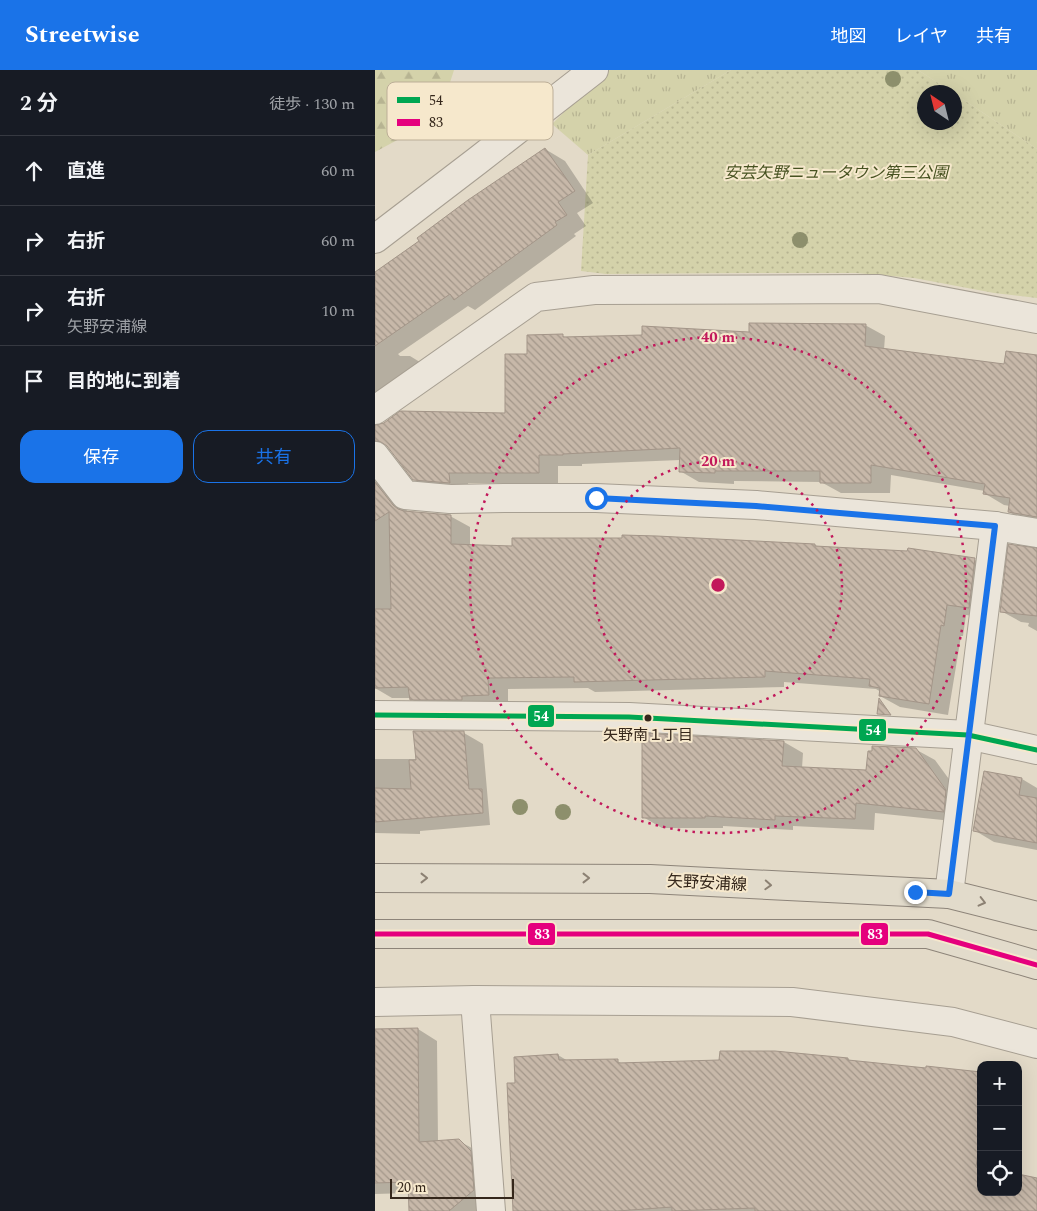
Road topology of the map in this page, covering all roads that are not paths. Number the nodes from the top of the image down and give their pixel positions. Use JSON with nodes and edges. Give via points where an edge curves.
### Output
{"nodes":[{"id":1,"x":594,"y":70,"type":"edge"},
{"id":2,"x":553,"y":102,"type":"edge"},
{"id":3,"x":503,"y":140,"type":"edge"},
{"id":4,"x":375,"y":239,"type":"edge"},
{"id":5,"x":1037,"y":319,"type":"edge"},
{"id":6,"x":375,"y":410,"type":"edge"},
{"id":7,"x":375,"y":456,"type":"edge"},
{"id":8,"x":995,"y":526,"type":"junction"},
{"id":9,"x":1037,"y":533,"type":"edge"},
{"id":10,"x":375,"y":714,"type":"edge"},
{"id":11,"x":968,"y":735,"type":"junction"},
{"id":12,"x":1037,"y":750,"type":"edge"},
{"id":13,"x":375,"y":878,"type":"edge"},
{"id":14,"x":949,"y":894,"type":"junction"},
{"id":15,"x":1037,"y":916,"type":"edge"},
{"id":16,"x":375,"y":934,"type":"edge"},
{"id":17,"x":1037,"y":965,"type":"edge"},
{"id":18,"x":475,"y":1000,"type":"junction"},
{"id":19,"x":375,"y":1002,"type":"edge"},
{"id":20,"x":1037,"y":1044,"type":"edge"},
{"id":21,"x":491,"y":1211,"type":"edge"}],
"edges":[{"from":1,"to":2,"type":"street"},
{"from":3,"to":4,"type":"street"},
{"from":5,"to":6,"type":"street","via":[[879,289],[594,290],[536,297]]},
{"from":7,"to":8,"type":"street","via":[[405,495],[450,499],[596,498],[756,506]]},
{"from":8,"to":9,"type":"street"},
{"from":8,"to":11,"type":"street"},
{"from":10,"to":11,"type":"street","via":[[629,717]]},
{"from":11,"to":12,"type":"street"},
{"from":11,"to":14,"type":"street"},
{"from":13,"to":14,"type":"main road","name":"矢野安浦線","one_way":true,"via":[[650,878]]},
{"from":14,"to":15,"type":"main road","name":"矢野安浦線","one_way":true},
{"from":16,"to":17,"type":"main road","via":[[928,934]]},
{"from":18,"to":19,"type":"street"},
{"from":18,"to":20,"type":"street","via":[[792,1002],[953,1022]]},
{"from":18,"to":21,"type":"street"}]}
